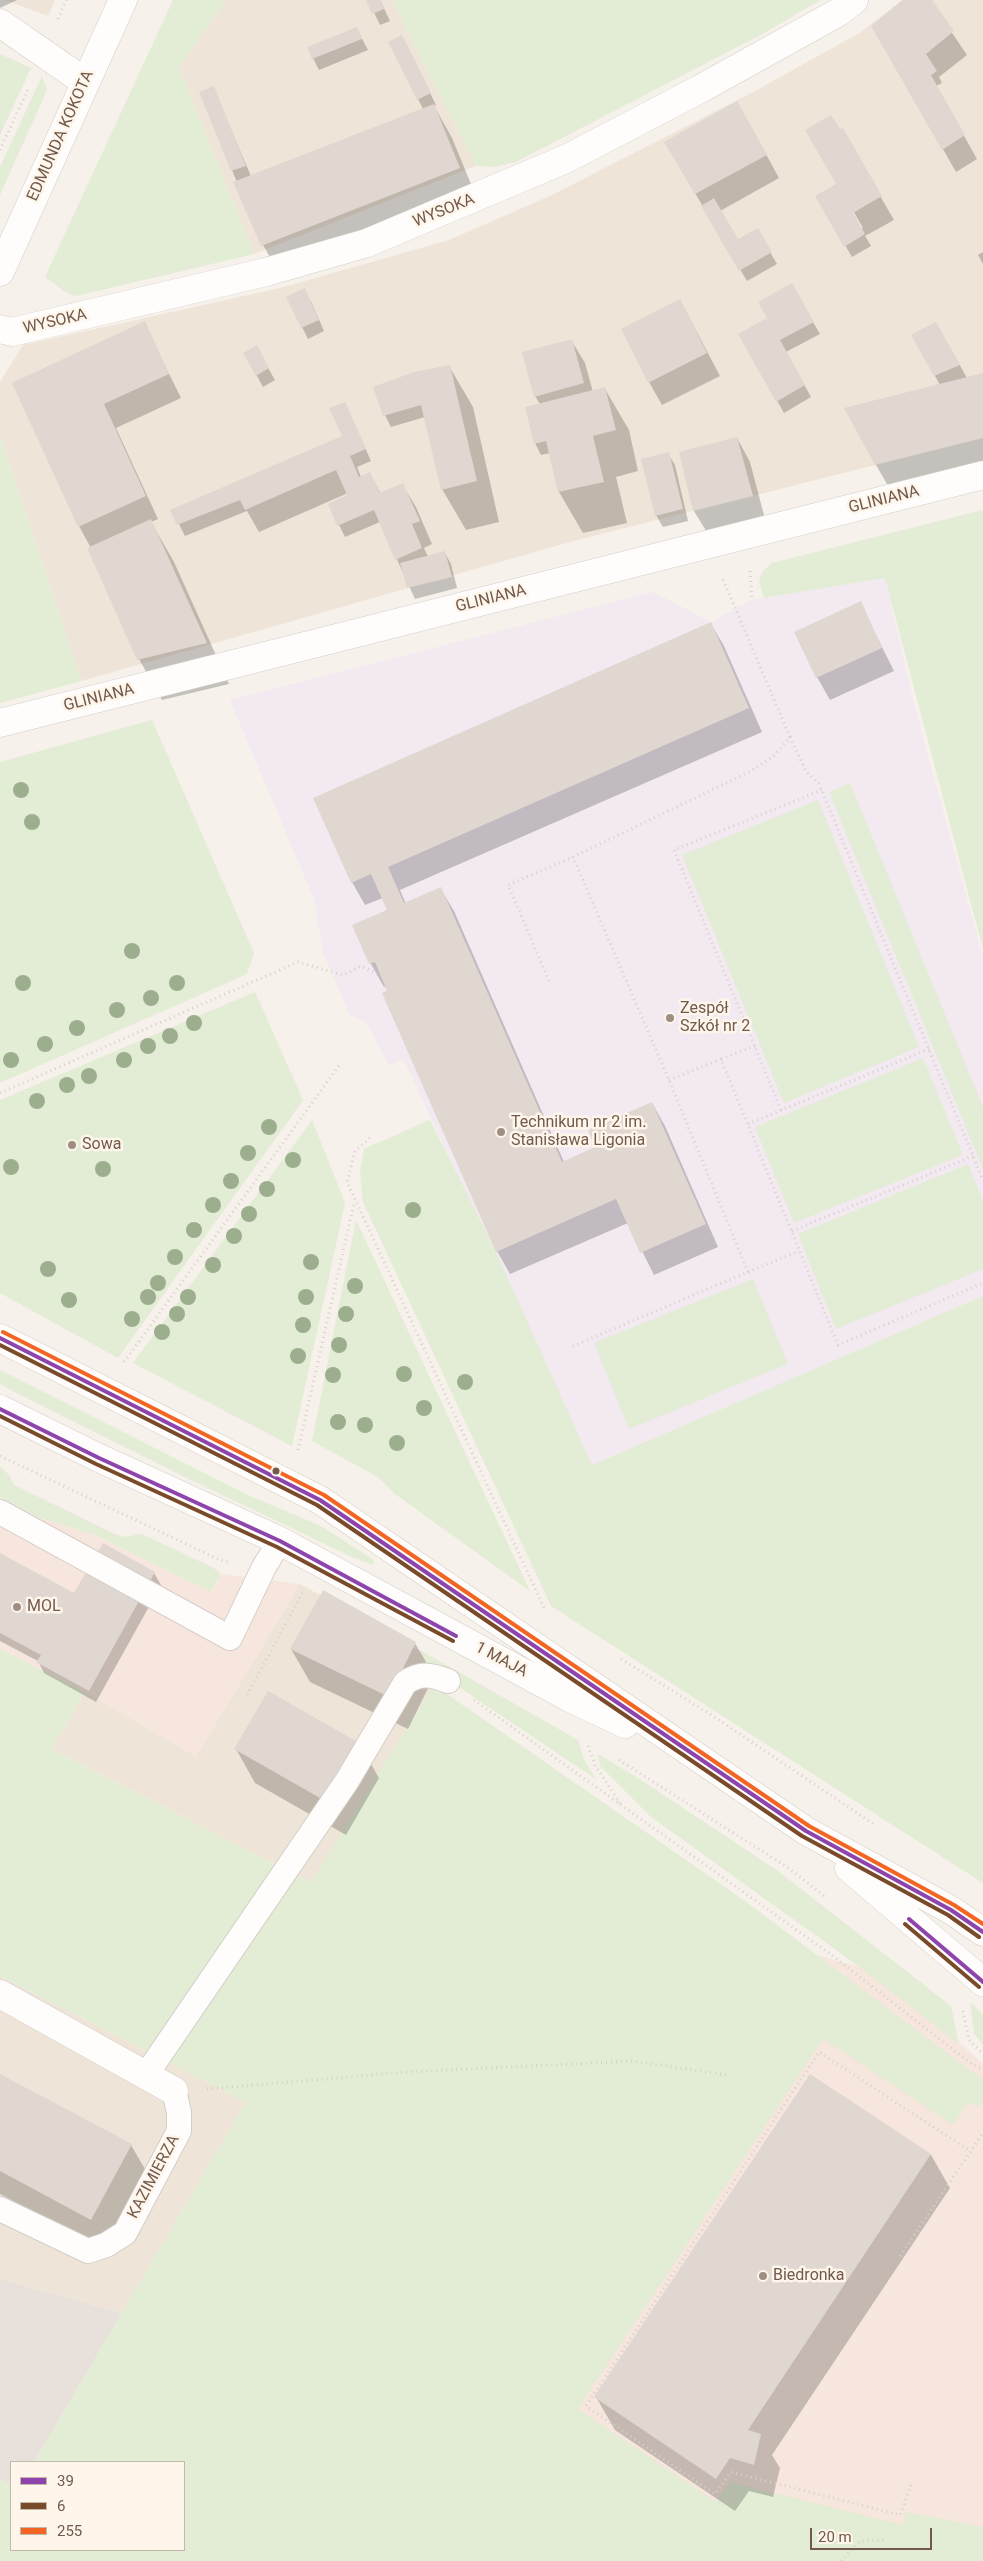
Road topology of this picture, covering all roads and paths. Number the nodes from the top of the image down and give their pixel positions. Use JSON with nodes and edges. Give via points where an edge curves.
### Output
{"nodes":[{"id":1,"x":123,"y":0,"type":"edge"},
{"id":2,"x":854,"y":0,"type":"edge"},
{"id":3,"x":0,"y":23,"type":"edge"},
{"id":4,"x":85,"y":82,"type":"junction"},
{"id":5,"x":0,"y":272,"type":"edge"},
{"id":6,"x":0,"y":329,"type":"edge"},
{"id":7,"x":983,"y":475,"type":"edge"},
{"id":8,"x":712,"y":543,"type":"junction"},
{"id":9,"x":0,"y":723,"type":"edge"},
{"id":10,"x":790,"y":737,"type":"junction"},
{"id":11,"x":822,"y":790,"type":"junction"},
{"id":12,"x":573,"y":857,"type":"junction"},
{"id":13,"x":380,"y":976,"type":"dead end"},
{"id":14,"x":549,"y":980,"type":"dead end"},
{"id":15,"x":755,"y":1046,"type":"junction"},
{"id":16,"x":929,"y":1049,"type":"junction"},
{"id":17,"x":721,"y":1059,"type":"junction"},
{"id":18,"x":341,"y":1063,"type":"dead end"},
{"id":19,"x":669,"y":1080,"type":"junction"},
{"id":20,"x":0,"y":1093,"type":"edge"},
{"id":21,"x":781,"y":1110,"type":"junction"},
{"id":22,"x":748,"y":1124,"type":"junction"},
{"id":23,"x":370,"y":1138,"type":"dead end"},
{"id":24,"x":973,"y":1156,"type":"junction"},
{"id":25,"x":983,"y":1180,"type":"edge"},
{"id":26,"x":354,"y":1202,"type":"junction"},
{"id":27,"x":792,"y":1231,"type":"junction"},
{"id":28,"x":800,"y":1251,"type":"junction"},
{"id":29,"x":748,"y":1272,"type":"junction"},
{"id":30,"x":983,"y":1283,"type":"edge"},
{"id":31,"x":0,"y":1338,"type":"edge"},
{"id":32,"x":573,"y":1346,"type":"dead end"},
{"id":33,"x":120,"y":1368,"type":"dead end"},
{"id":34,"x":0,"y":1409,"type":"edge"},
{"id":35,"x":296,"y":1456,"type":"dead end"},
{"id":36,"x":0,"y":1512,"type":"edge"},
{"id":37,"x":280,"y":1540,"type":"junction"},
{"id":38,"x":306,"y":1587,"type":"dead end"},
{"id":39,"x":546,"y":1613,"type":"dead end"},
{"id":40,"x":448,"y":1682,"type":"joint"},
{"id":41,"x":247,"y":1694,"type":"dead end"},
{"id":42,"x":594,"y":1744,"type":"dead end"},
{"id":43,"x":618,"y":1760,"type":"dead end"},
{"id":44,"x":707,"y":1763,"type":"junction"},
{"id":45,"x":622,"y":1807,"type":"junction"},
{"id":46,"x":806,"y":1831,"type":"junction"},
{"id":47,"x":829,"y":1900,"type":"dead end"},
{"id":48,"x":983,"y":1932,"type":"edge"},
{"id":49,"x":983,"y":1982,"type":"edge"},
{"id":50,"x":0,"y":1994,"type":"edge"},
{"id":51,"x":962,"y":2005,"type":"dead end"},
{"id":52,"x":983,"y":2054,"type":"edge"},
{"id":53,"x":983,"y":2069,"type":"edge"},
{"id":54,"x":146,"y":2075,"type":"junction"},
{"id":55,"x":727,"y":2075,"type":"dead end"},
{"id":56,"x":174,"y":2092,"type":"junction"},
{"id":57,"x":983,"y":2133,"type":"edge"},
{"id":58,"x":970,"y":2151,"type":"junction"},
{"id":59,"x":0,"y":2209,"type":"edge"},
{"id":60,"x":900,"y":2256,"type":"dead end"},
{"id":61,"x":911,"y":2485,"type":"dead end"},
{"id":62,"x":887,"y":2540,"type":"dead end"},
{"id":63,"x":841,"y":2561,"type":"edge"}],
"edges":[{"from":1,"to":4,"type":"street","name":"EDMUNDA KOKOTA"},
{"from":2,"to":6,"type":"street","name":"WYSOKA","via":[[839,12],[700,89],[568,158],[367,243],[266,272],[12,332]]},
{"from":3,"to":4,"type":"street"},
{"from":4,"to":5,"type":"street","name":"EDMUNDA KOKOTA"},
{"from":7,"to":8,"type":"street","name":"GLINIANA"},
{"from":8,"to":9,"type":"street","name":"GLINIANA"},
{"from":8,"to":10,"type":"path","via":[[727,590]]},
{"from":10,"to":11,"type":"path","via":[[806,771]]},
{"from":10,"to":12,"type":"path","via":[[775,755],[751,771]]},
{"from":11,"to":15,"type":"path","via":[[674,850]]},
{"from":11,"to":16,"type":"path"},
{"from":12,"to":14,"type":"path","via":[[508,886]]},
{"from":12,"to":19,"type":"path"},
{"from":13,"to":20,"type":"path","via":[[361,966],[343,975],[298,962]]},
{"from":15,"to":17,"type":"path"},
{"from":15,"to":21,"type":"path"},
{"from":16,"to":21,"type":"path"},
{"from":16,"to":24,"type":"path"},
{"from":17,"to":19,"type":"path"},
{"from":17,"to":22,"type":"path"},
{"from":18,"to":33,"type":"path"},
{"from":19,"to":29,"type":"path"},
{"from":21,"to":22,"type":"path"},
{"from":22,"to":27,"type":"path"},
{"from":23,"to":26,"type":"path","via":[[355,1151],[347,1182]]},
{"from":24,"to":25,"type":"path"},
{"from":24,"to":27,"type":"path"},
{"from":26,"to":35,"type":"path"},
{"from":26,"to":39,"type":"path"},
{"from":27,"to":28,"type":"path"},
{"from":28,"to":29,"type":"path"},
{"from":28,"to":30,"type":"path","via":[[838,1345]]},
{"from":29,"to":32,"type":"path"},
{"from":31,"to":44,"type":"street","name":"1 MAJA","via":[[320,1500]]},
{"from":34,"to":37,"type":"street","name":"1 MAJA","via":[[143,1479]]},
{"from":36,"to":37,"type":"lane","via":[[230,1638]]},
{"from":37,"to":44,"type":"street","name":"1 MAJA","via":[[568,1696]]},
{"from":38,"to":41,"type":"path"},
{"from":40,"to":45,"type":"path"},
{"from":40,"to":54,"type":"lane","via":[[430,1674],[414,1677],[405,1683],[347,1780]]},
{"from":42,"to":45,"type":"path","via":[[585,1739],[595,1765]]},
{"from":43,"to":47,"type":"path","via":[[790,1869]]},
{"from":44,"to":46,"type":"street","name":"1 MAJA"},
{"from":45,"to":53,"type":"path","via":[[833,1956],[973,2065]]},
{"from":46,"to":48,"type":"street","name":"1 MAJA","via":[[951,1910]]},
{"from":46,"to":49,"type":"street","name":"1 MAJA"},
{"from":50,"to":54,"type":"street"},
{"from":51,"to":52,"type":"path","via":[[969,2040]]},
{"from":54,"to":56,"type":"street"},
{"from":55,"to":56,"type":"path","via":[[633,2061],[407,2072]]},
{"from":56,"to":59,"type":"lane","name":"KAZIMIERZA","via":[[179,2131],[125,2233],[88,2252]]},
{"from":57,"to":58,"type":"path"},
{"from":58,"to":60,"type":"path"},
{"from":58,"to":61,"type":"path","via":[[819,2052],[586,2406],[716,2494],[731,2472],[900,2515]]},
{"from":62,"to":63,"type":"path","via":[[860,2541]]}]}
